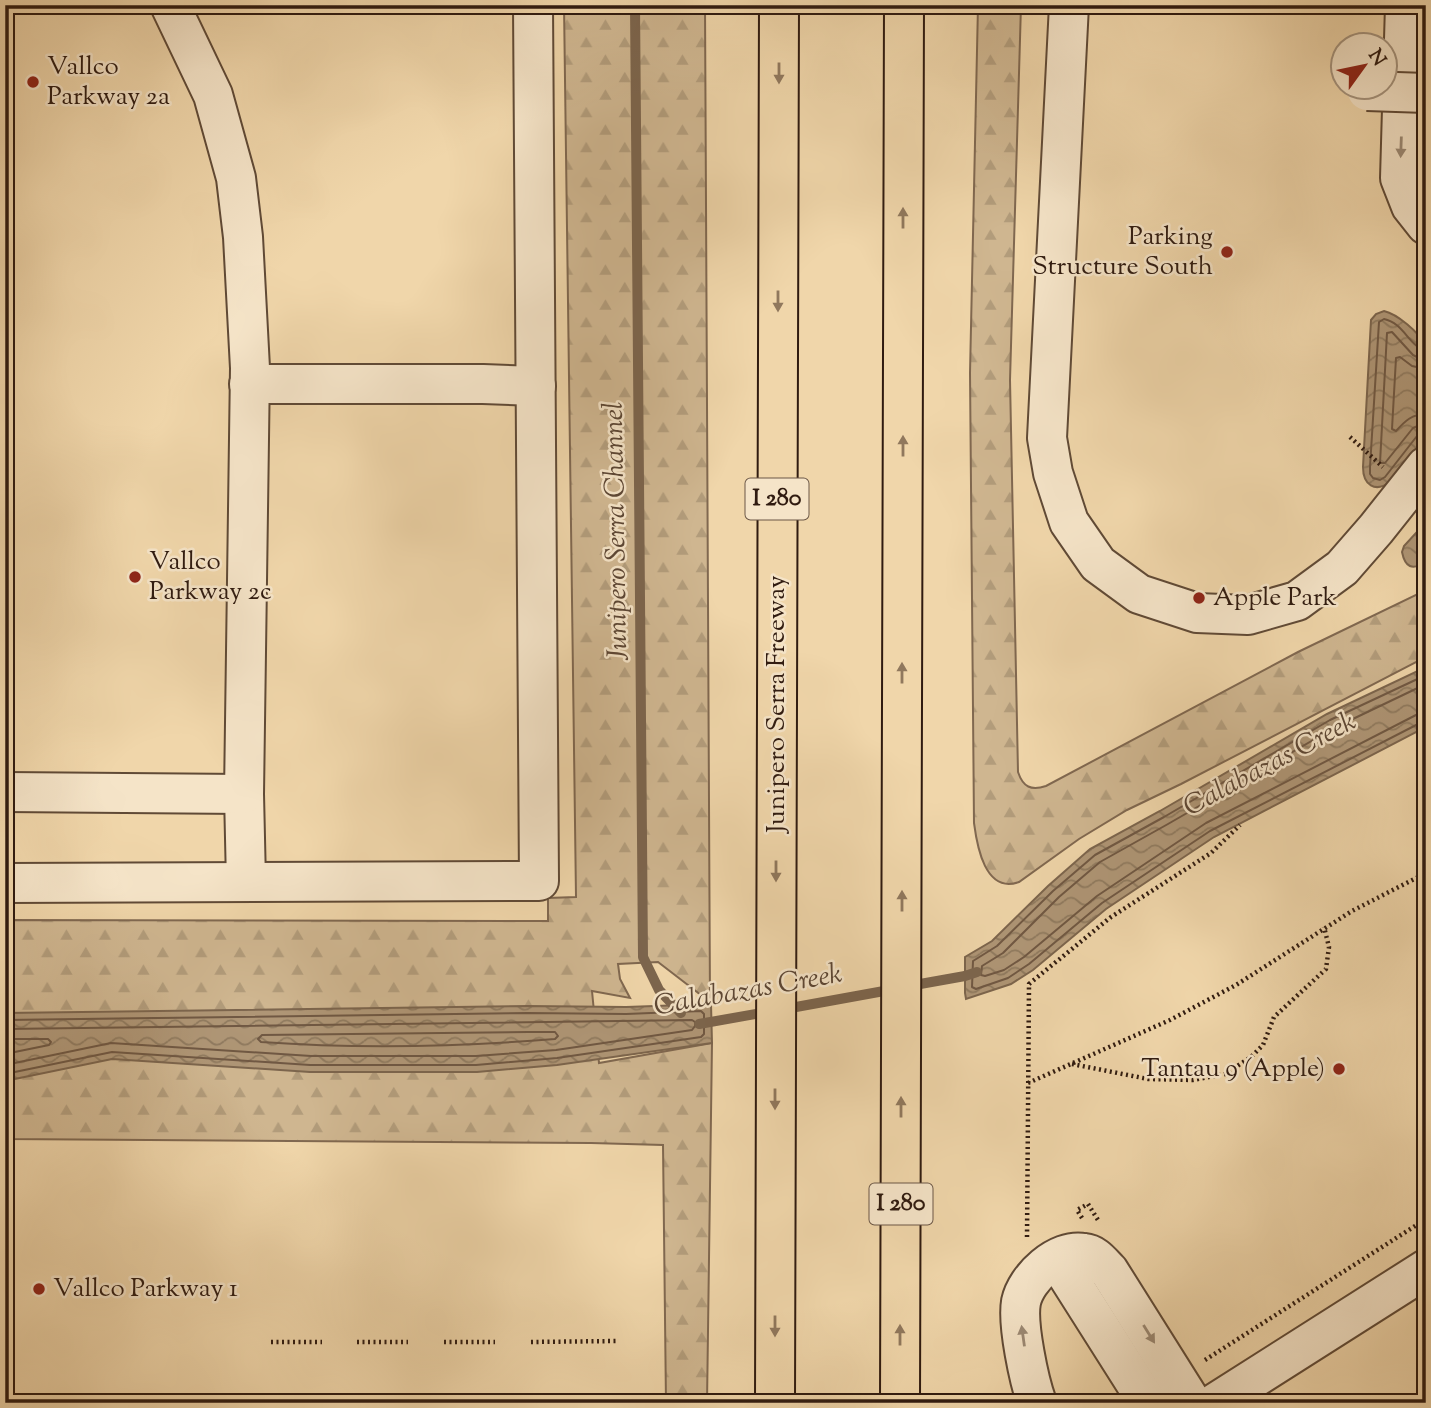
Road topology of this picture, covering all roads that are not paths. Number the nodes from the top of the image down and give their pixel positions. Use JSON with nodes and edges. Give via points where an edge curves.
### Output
{"nodes":[{"id":1,"x":170,"y":5,"type":"edge"},
{"id":2,"x":533,"y":5,"type":"edge"},
{"id":3,"x":779,"y":5,"type":"edge"},
{"id":4,"x":904,"y":5,"type":"edge"},
{"id":5,"x":1069,"y":5,"type":"edge"},
{"id":6,"x":1405,"y":5,"type":"edge"},
{"id":7,"x":1400,"y":36,"type":"edge"},
{"id":8,"x":1390,"y":102,"type":"edge"},
{"id":9,"x":1426,"y":225,"type":"edge"},
{"id":10,"x":250,"y":384,"type":"junction"},
{"id":11,"x":536,"y":386,"type":"junction"},
{"id":12,"x":1407,"y":470,"type":"edge"},
{"id":13,"x":5,"y":792,"type":"edge"},
{"id":14,"x":244,"y":794,"type":"junction"},
{"id":15,"x":246,"y":882,"type":"junction"},
{"id":16,"x":5,"y":883,"type":"edge"},
{"id":17,"x":1426,"y":1269,"type":"edge"},
{"id":18,"x":1065,"y":1272,"type":"dead end"},
{"id":19,"x":775,"y":1403,"type":"edge"},
{"id":20,"x":900,"y":1403,"type":"edge"},
{"id":21,"x":1037,"y":1403,"type":"edge"},
{"id":22,"x":1148,"y":1403,"type":"edge"},
{"id":23,"x":1192,"y":1403,"type":"edge"},
{"id":24,"x":1215,"y":1403,"type":"edge"}],
"edges":[{"from":1,"to":10,"type":"street","via":[[213,95],[236,178]]},
{"from":2,"to":11,"type":"street"},
{"from":3,"to":19,"type":"highway","name":"Junipero Serra Freeway","number":"I 280","one_way":true},
{"from":20,"to":4,"type":"highway","number":"I 280","one_way":true},
{"from":5,"to":12,"type":"street","via":[[1047,438],[1069,522],[1098,564],[1139,594],[1197,614],[1248,615],[1297,601],[1342,568],[1376,529]]},
{"from":6,"to":7,"type":"street"},
{"from":8,"to":9,"type":"street","one_way":true,"via":[[1400,178],[1411,206]]},
{"from":10,"to":11,"type":"street"},
{"from":10,"to":14,"type":"street"},
{"from":11,"to":15,"type":"street","via":[[540,881]]},
{"from":13,"to":14,"type":"street"},
{"from":14,"to":15,"type":"street"},
{"from":15,"to":16,"type":"street"},
{"from":17,"to":24,"type":"street"},
{"from":18,"to":22,"type":"street"},
{"from":21,"to":23,"type":"street","one_way":true,"via":[[1027,1368],[1021,1303],[1026,1287],[1044,1268],[1066,1254],[1083,1252],[1097,1257],[1109,1271]]}]}
